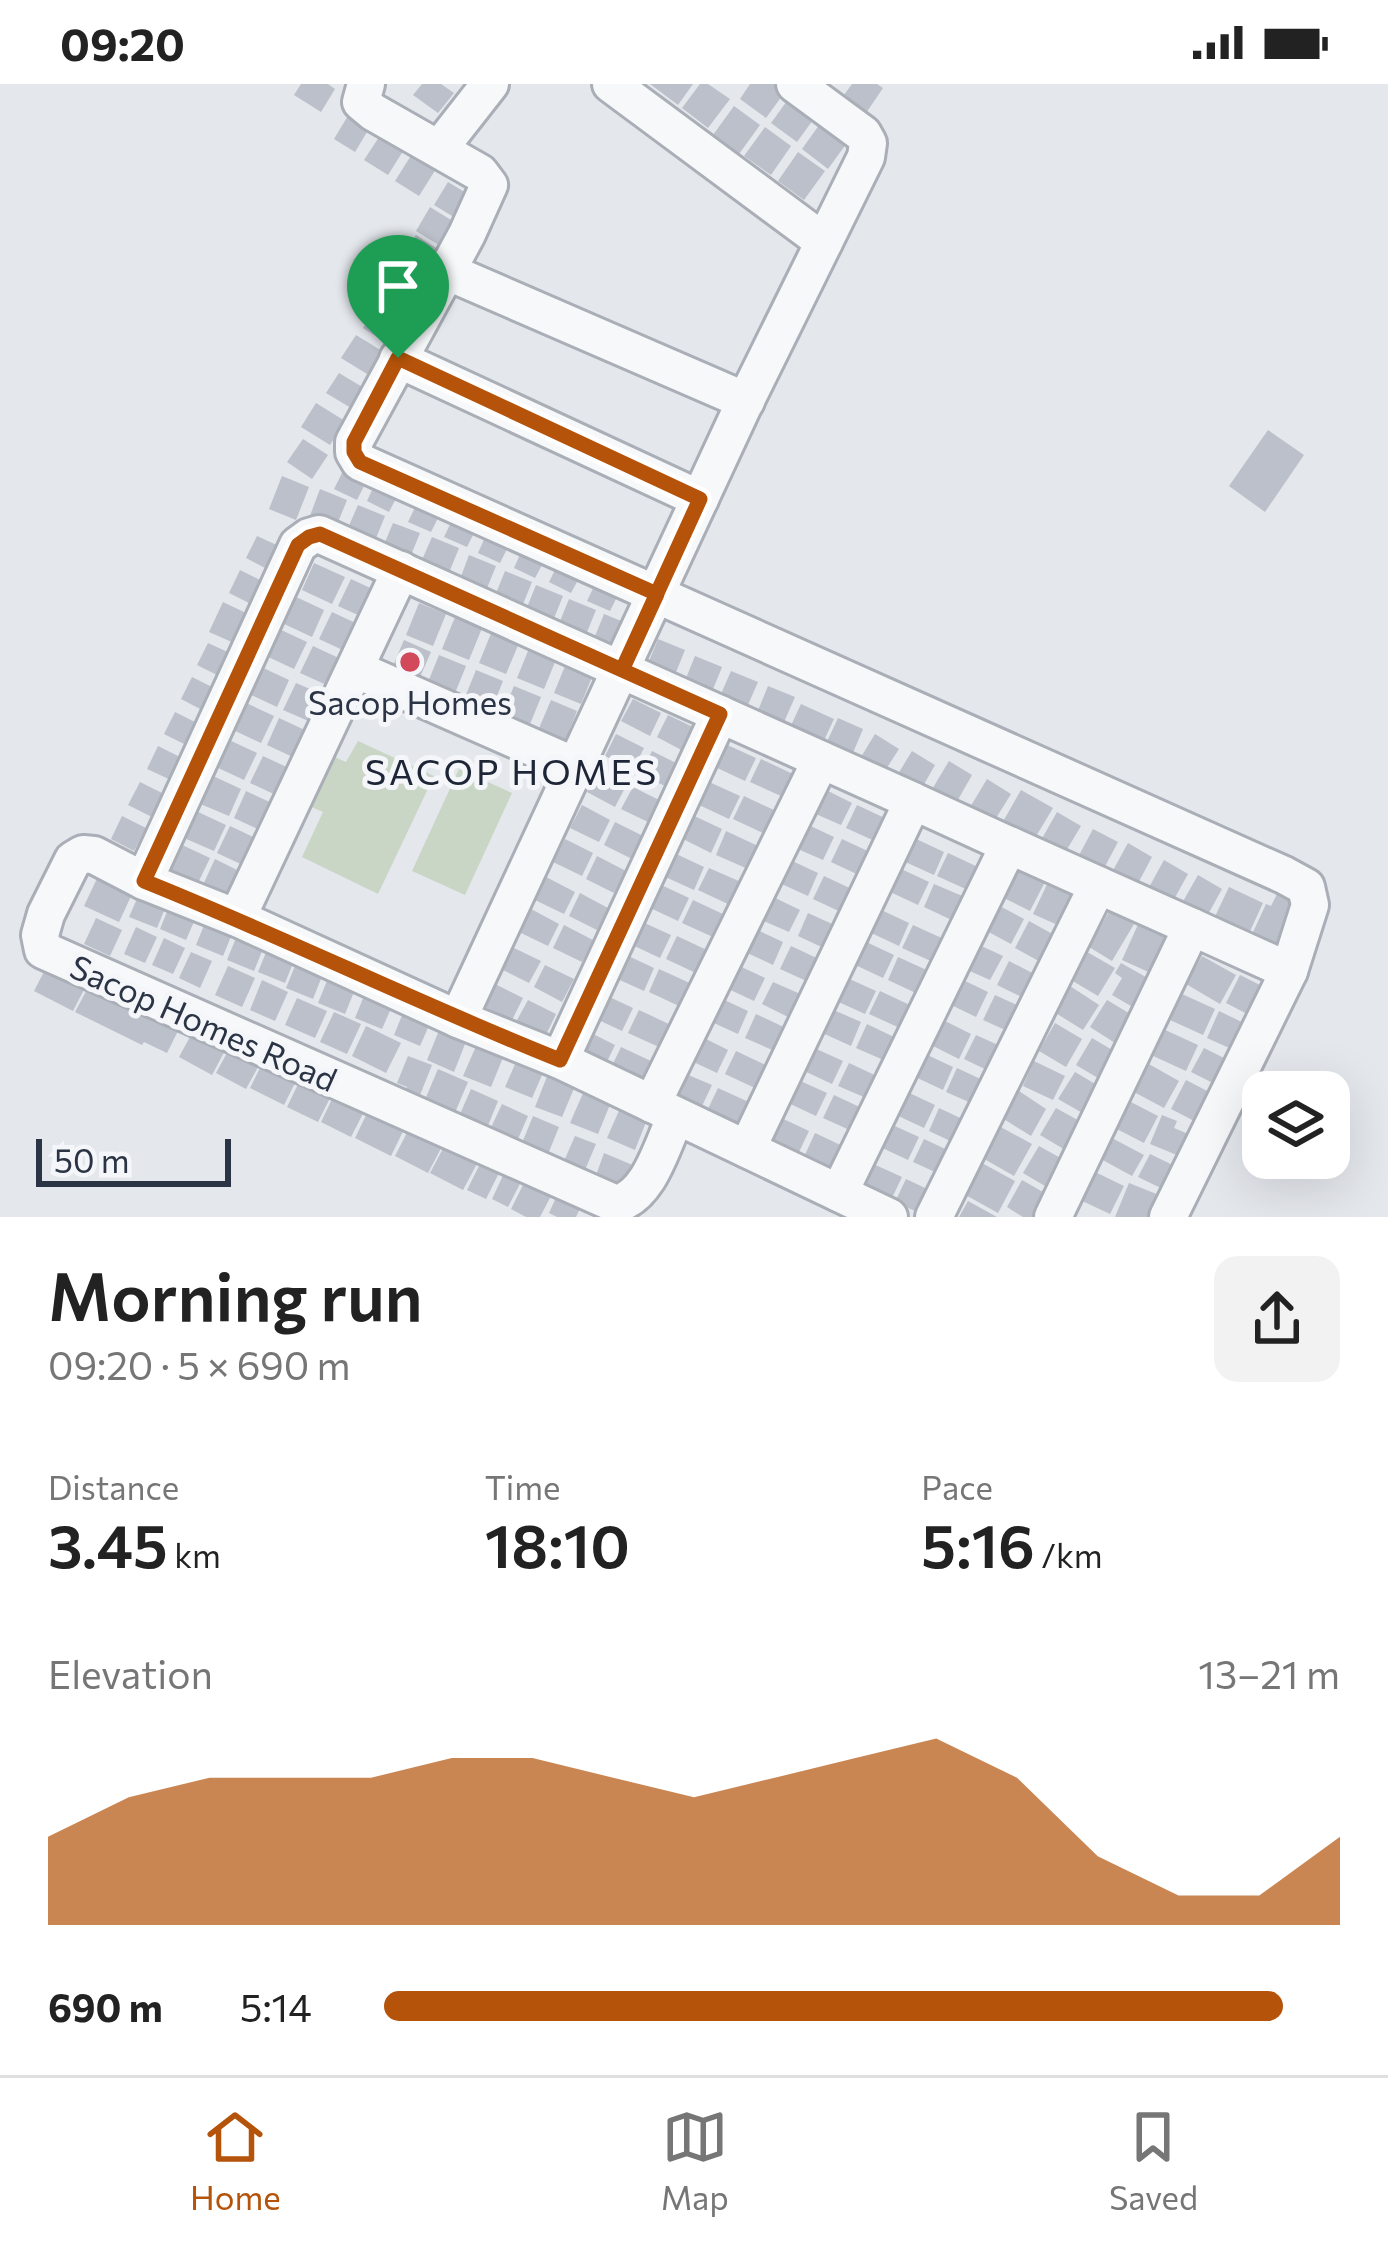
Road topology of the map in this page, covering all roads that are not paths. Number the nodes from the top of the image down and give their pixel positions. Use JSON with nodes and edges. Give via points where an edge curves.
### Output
{"nodes":[{"id":1,"x":366,"y":84,"type":"edge"},
{"id":2,"x":490,"y":84,"type":"edge"},
{"id":3,"x":611,"y":84,"type":"edge"},
{"id":4,"x":795,"y":84,"type":"edge"},
{"id":5,"x":439,"y":149,"type":"junction"},
{"id":6,"x":824,"y":242,"type":"junction"},
{"id":7,"x":446,"y":271,"type":"junction"},
{"id":8,"x":398,"y":358,"type":"junction"},
{"id":9,"x":746,"y":401,"type":"junction"},
{"id":10,"x":700,"y":499,"type":"junction"},
{"id":11,"x":400,"y":570,"type":"junction"},
{"id":12,"x":657,"y":594,"type":"junction"},
{"id":13,"x":355,"y":669,"type":"junction"},
{"id":14,"x":622,"y":670,"type":"junction"},
{"id":15,"x":720,"y":714,"type":"junction"},
{"id":16,"x":820,"y":760,"type":"junction"},
{"id":17,"x":575,"y":766,"type":"junction"},
{"id":18,"x":914,"y":801,"type":"junction"},
{"id":19,"x":1009,"y":845,"type":"junction"},
{"id":20,"x":144,"y":881,"type":"junction"},
{"id":21,"x":1098,"y":885,"type":"junction"},
{"id":22,"x":237,"y":918,"type":"junction"},
{"id":23,"x":1192,"y":927,"type":"junction"},
{"id":24,"x":1289,"y":971,"type":"junction"},
{"id":25,"x":458,"y":1019,"type":"junction"},
{"id":26,"x":560,"y":1060,"type":"junction"},
{"id":27,"x":664,"y":1110,"type":"junction"},
{"id":28,"x":746,"y":1149,"type":"junction"},
{"id":29,"x":839,"y":1193,"type":"junction"},
{"id":30,"x":889,"y":1217,"type":"edge"},
{"id":31,"x":934,"y":1217,"type":"edge"},
{"id":32,"x":1053,"y":1217,"type":"edge"},
{"id":33,"x":1168,"y":1217,"type":"edge"}],
"edges":[{"from":1,"to":5,"type":"street","via":[[361,102]]},
{"from":2,"to":5,"type":"street"},
{"from":3,"to":6,"type":"street"},
{"from":4,"to":6,"type":"street","via":[[868,142]]},
{"from":5,"to":7,"type":"street","via":[[489,185]]},
{"from":6,"to":9,"type":"street"},
{"from":7,"to":8,"type":"street"},
{"from":7,"to":9,"type":"street"},
{"from":8,"to":10,"type":"street"},
{"from":8,"to":12,"type":"street","via":[[354,442],[360,462]]},
{"from":9,"to":10,"type":"street"},
{"from":10,"to":12,"type":"street"},
{"from":11,"to":13,"type":"street"},
{"from":11,"to":14,"type":"street"},
{"from":11,"to":20,"type":"street","via":[[320,534],[298,545]]},
{"from":12,"to":14,"type":"street"},
{"from":12,"to":24,"type":"street","via":[[1306,887],[1310,905]]},
{"from":13,"to":17,"type":"street"},
{"from":13,"to":22,"type":"street"},
{"from":14,"to":15,"type":"street"},
{"from":14,"to":17,"type":"street"},
{"from":15,"to":16,"type":"street"},
{"from":15,"to":26,"type":"street"},
{"from":16,"to":18,"type":"street"},
{"from":16,"to":27,"type":"street"},
{"from":17,"to":25,"type":"street"},
{"from":18,"to":19,"type":"street"},
{"from":18,"to":28,"type":"street"},
{"from":19,"to":21,"type":"street"},
{"from":19,"to":29,"type":"street"},
{"from":20,"to":22,"type":"street","name":"Sacop Homes Road"},
{"from":20,"to":27,"type":"street","name":"Sacop Homes Road","via":[[94,855],[73,860],[46,914],[43,950],[616,1204],[641,1192]]},
{"from":21,"to":23,"type":"street"},
{"from":21,"to":31,"type":"street"},
{"from":22,"to":25,"type":"street","name":"Sacop Homes Road"},
{"from":23,"to":24,"type":"street"},
{"from":23,"to":32,"type":"street"},
{"from":24,"to":33,"type":"street"},
{"from":25,"to":26,"type":"street","name":"Sacop Homes Road"},
{"from":26,"to":27,"type":"street","name":"Sacop Homes Road"},
{"from":27,"to":28,"type":"street","name":"Sacop Homes Road"},
{"from":28,"to":29,"type":"street","name":"Sacop Homes Road"},
{"from":29,"to":30,"type":"street","name":"Sacop Homes Road"}]}
